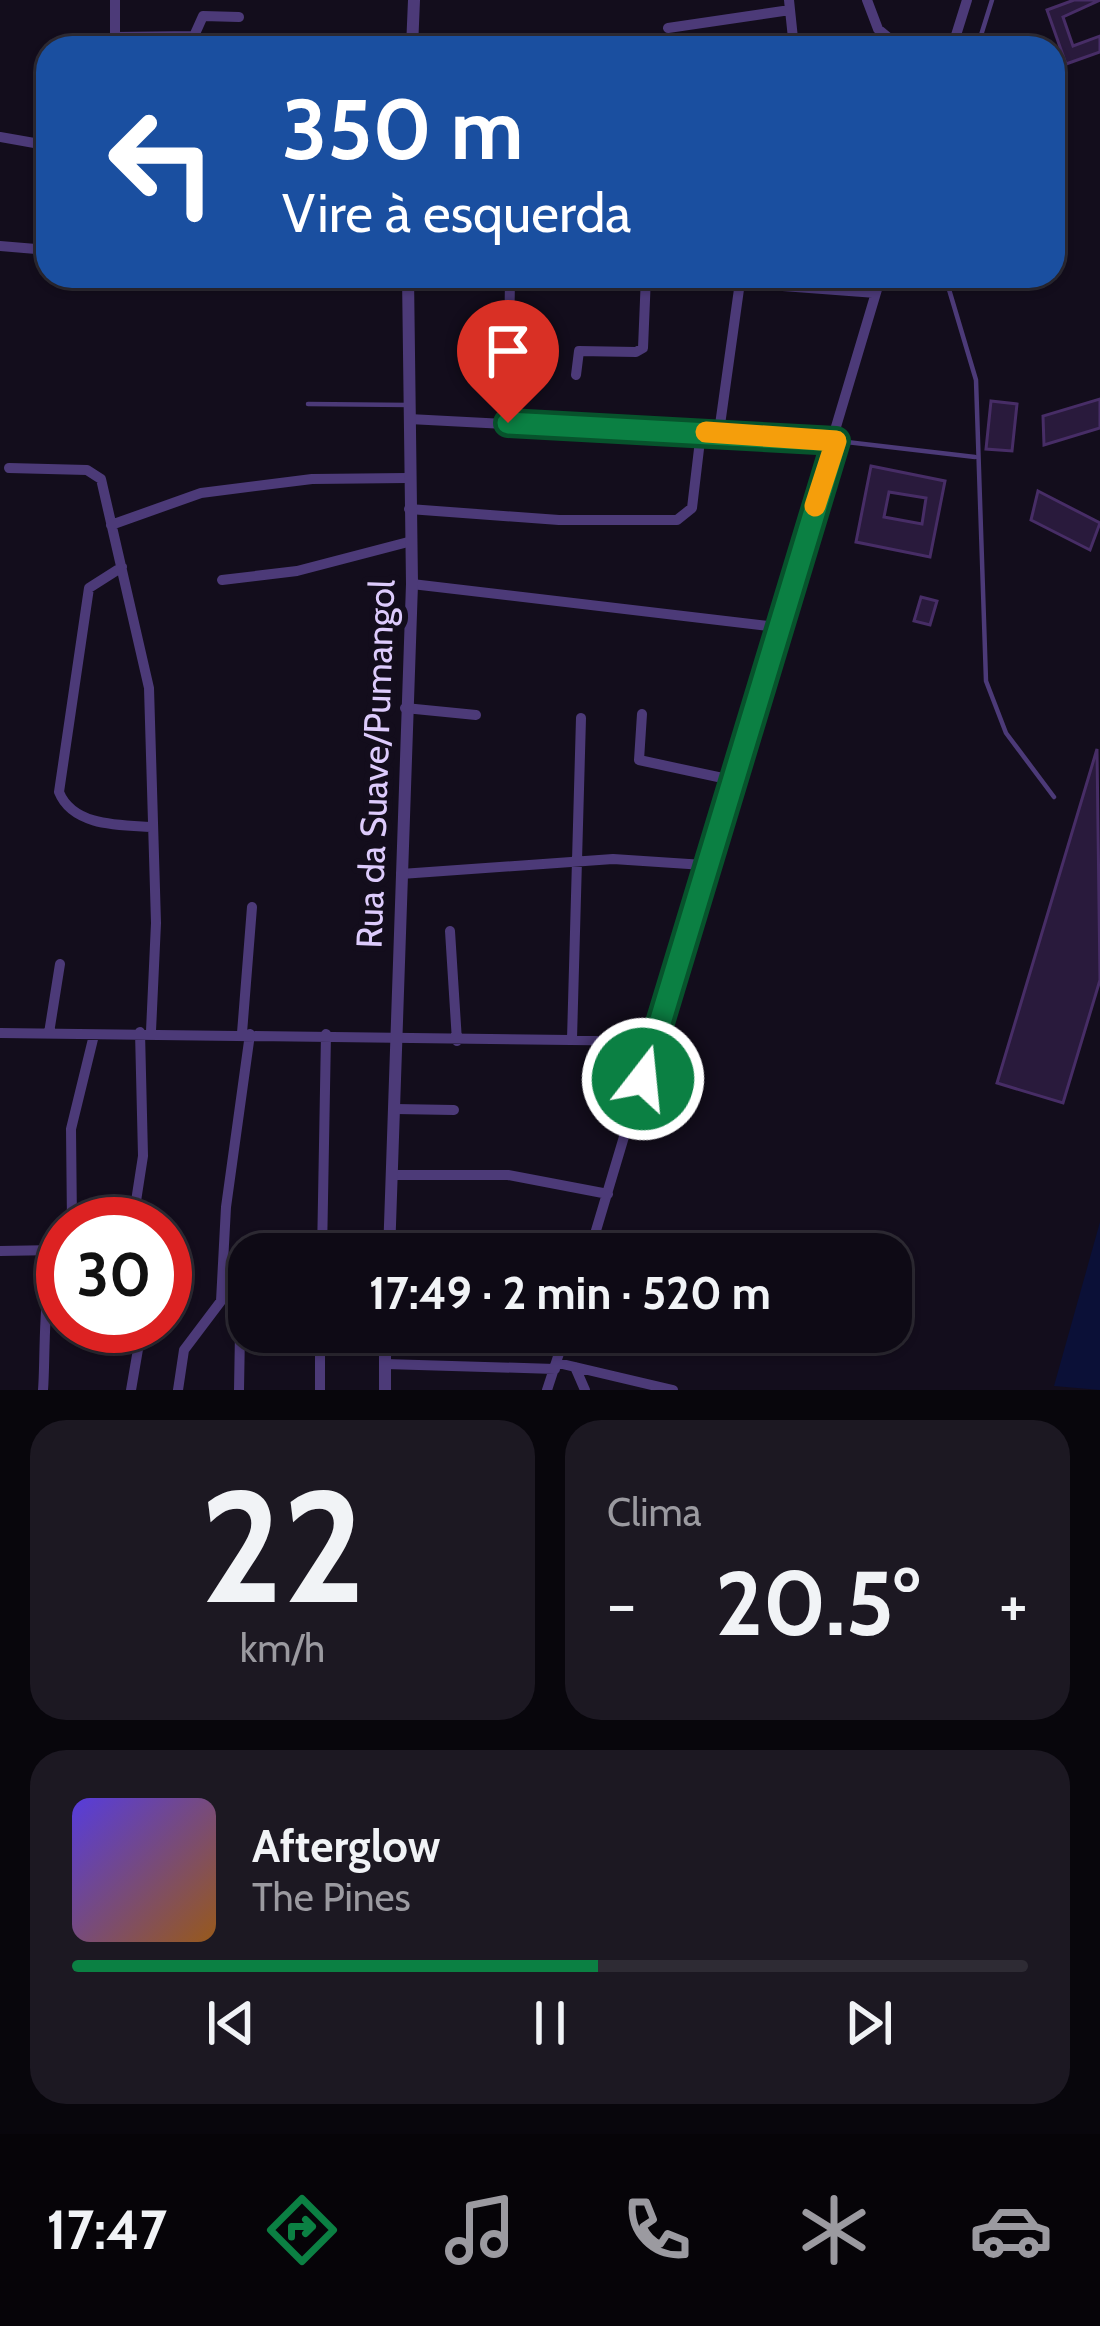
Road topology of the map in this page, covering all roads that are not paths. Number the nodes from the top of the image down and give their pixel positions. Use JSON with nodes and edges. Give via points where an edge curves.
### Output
{"nodes":[{"id":1,"x":115,"y":0,"type":"edge"},
{"id":2,"x":414,"y":0,"type":"edge"},
{"id":3,"x":868,"y":0,"type":"edge"},
{"id":4,"x":967,"y":0,"type":"edge"},
{"id":5,"x":992,"y":0,"type":"edge"},
{"id":6,"x":790,"y":5,"type":"edge"},
{"id":7,"x":238,"y":17,"type":"dead end"},
{"id":8,"x":668,"y":28,"type":"dead end"},
{"id":9,"x":115,"y":36,"type":"edge"},
{"id":10,"x":194,"y":36,"type":"edge"},
{"id":11,"x":412,"y":36,"type":"edge"},
{"id":12,"x":793,"y":36,"type":"edge"},
{"id":13,"x":887,"y":36,"type":"edge"},
{"id":14,"x":956,"y":36,"type":"edge"},
{"id":15,"x":981,"y":36,"type":"edge"},
{"id":16,"x":0,"y":137,"type":"edge"},
{"id":17,"x":36,"y":143,"type":"edge"},
{"id":18,"x":0,"y":246,"type":"edge"},
{"id":19,"x":36,"y":249,"type":"edge"},
{"id":20,"x":409,"y":288,"type":"edge"},
{"id":21,"x":510,"y":288,"type":"edge"},
{"id":22,"x":646,"y":288,"type":"edge"},
{"id":23,"x":739,"y":288,"type":"edge"},
{"id":24,"x":822,"y":288,"type":"edge"},
{"id":25,"x":877,"y":288,"type":"edge"},
{"id":26,"x":949,"y":288,"type":"edge"},
{"id":27,"x":876,"y":292,"type":"junction"},
{"id":28,"x":576,"y":375,"type":"dead end"},
{"id":29,"x":308,"y":404,"type":"dead end"},
{"id":30,"x":409,"y":412,"type":"junction"},
{"id":31,"x":508,"y":423,"type":"junction"},
{"id":32,"x":701,"y":432,"type":"junction"},
{"id":33,"x":719,"y":432,"type":"junction"},
{"id":34,"x":836,"y":441,"type":"junction"},
{"id":35,"x":975,"y":457,"type":"junction"},
{"id":36,"x":9,"y":468,"type":"dead end"},
{"id":37,"x":407,"y":478,"type":"junction"},
{"id":38,"x":409,"y":509,"type":"junction"},
{"id":39,"x":111,"y":525,"type":"junction"},
{"id":40,"x":412,"y":541,"type":"junction"},
{"id":41,"x":122,"y":567,"type":"junction"},
{"id":42,"x":222,"y":580,"type":"dead end"},
{"id":43,"x":412,"y":584,"type":"junction"},
{"id":44,"x":777,"y":627,"type":"junction"},
{"id":45,"x":405,"y":708,"type":"junction"},
{"id":46,"x":642,"y":714,"type":"dead end"},
{"id":47,"x":476,"y":715,"type":"dead end"},
{"id":48,"x":581,"y":718,"type":"dead end"},
{"id":49,"x":732,"y":780,"type":"junction"},
{"id":50,"x":1054,"y":797,"type":"dead end"},
{"id":51,"x":153,"y":827,"type":"junction"},
{"id":52,"x":577,"y":861,"type":"junction"},
{"id":53,"x":704,"y":865,"type":"junction"},
{"id":54,"x":400,"y":874,"type":"junction"},
{"id":55,"x":252,"y":907,"type":"dead end"},
{"id":56,"x":450,"y":931,"type":"dead end"},
{"id":57,"x":60,"y":964,"type":"dead end"},
{"id":58,"x":145,"y":1031,"type":"junction"},
{"id":59,"x":0,"y":1033,"type":"edge"},
{"id":60,"x":246,"y":1033,"type":"junction"},
{"id":61,"x":49,"y":1034,"type":"junction"},
{"id":62,"x":326,"y":1034,"type":"junction"},
{"id":63,"x":94,"y":1035,"type":"junction"},
{"id":64,"x":398,"y":1039,"type":"junction"},
{"id":65,"x":572,"y":1039,"type":"junction"},
{"id":66,"x":457,"y":1040,"type":"junction"},
{"id":67,"x":654,"y":1041,"type":"junction"},
{"id":68,"x":395,"y":1109,"type":"junction"},
{"id":69,"x":454,"y":1110,"type":"dead end"},
{"id":70,"x":394,"y":1175,"type":"junction"},
{"id":71,"x":608,"y":1194,"type":"junction"},
{"id":72,"x":72,"y":1197,"type":"edge"},
{"id":73,"x":136,"y":1197,"type":"edge"},
{"id":74,"x":322,"y":1233,"type":"edge"},
{"id":75,"x":390,"y":1233,"type":"edge"},
{"id":76,"x":595,"y":1233,"type":"edge"},
{"id":77,"x":36,"y":1248,"type":"edge"},
{"id":78,"x":0,"y":1251,"type":"edge"},
{"id":79,"x":47,"y":1353,"type":"edge"},
{"id":80,"x":137,"y":1353,"type":"edge"},
{"id":81,"x":240,"y":1353,"type":"edge"},
{"id":82,"x":320,"y":1353,"type":"edge"},
{"id":83,"x":386,"y":1353,"type":"edge"},
{"id":84,"x":560,"y":1353,"type":"edge"},
{"id":85,"x":386,"y":1364,"type":"junction"},
{"id":86,"x":556,"y":1366,"type":"junction"},
{"id":87,"x":574,"y":1367,"type":"junction"},
{"id":88,"x":43,"y":1390,"type":"edge"},
{"id":89,"x":130,"y":1390,"type":"edge"},
{"id":90,"x":178,"y":1390,"type":"edge"},
{"id":91,"x":239,"y":1390,"type":"edge"},
{"id":92,"x":320,"y":1390,"type":"edge"},
{"id":93,"x":385,"y":1390,"type":"edge"},
{"id":94,"x":548,"y":1390,"type":"edge"},
{"id":95,"x":585,"y":1390,"type":"edge"},
{"id":96,"x":673,"y":1390,"type":"edge"}],
"edges":[{"from":1,"to":9,"type":"street"},
{"from":2,"to":11,"type":"street"},
{"from":3,"to":13,"type":"street"},
{"from":4,"to":14,"type":"street"},
{"from":5,"to":15,"type":"lane"},
{"from":6,"to":8,"type":"street"},
{"from":6,"to":12,"type":"street"},
{"from":7,"to":10,"type":"street","via":[[203,16]]},
{"from":16,"to":17,"type":"street"},
{"from":18,"to":19,"type":"street"},
{"from":20,"to":30,"type":"street","name":"Rua da Suave/Pumangol"},
{"from":21,"to":31,"type":"street"},
{"from":22,"to":28,"type":"street","via":[[644,347],[580,351]]},
{"from":23,"to":33,"type":"street"},
{"from":24,"to":27,"type":"street"},
{"from":25,"to":27,"type":"street"},
{"from":26,"to":35,"type":"lane","via":[[972,355]]},
{"from":27,"to":34,"type":"street"},
{"from":29,"to":30,"type":"lane"},
{"from":30,"to":31,"type":"street"},
{"from":30,"to":37,"type":"street","name":"Rua da Suave/Pumangol"},
{"from":31,"to":32,"type":"street"},
{"from":32,"to":33,"type":"street"},
{"from":32,"to":38,"type":"street","via":[[692,508],[677,520]]},
{"from":33,"to":34,"type":"street"},
{"from":34,"to":35,"type":"lane"},
{"from":34,"to":44,"type":"street"},
{"from":35,"to":50,"type":"lane","via":[[986,682],[1006,733]]},
{"from":36,"to":39,"type":"street","via":[[95,472]]},
{"from":37,"to":38,"type":"street","name":"Rua da Suave/Pumangol"},
{"from":37,"to":39,"type":"street","via":[[201,493]]},
{"from":38,"to":40,"type":"street","name":"Rua da Suave/Pumangol"},
{"from":39,"to":41,"type":"street"},
{"from":40,"to":42,"type":"street","via":[[297,571]]},
{"from":40,"to":43,"type":"street","name":"Rua da Suave/Pumangol"},
{"from":41,"to":51,"type":"street","via":[[149,688]]},
{"from":41,"to":51,"type":"street","via":[[89,588],[59,792],[80,816]]},
{"from":43,"to":44,"type":"street"},
{"from":43,"to":45,"type":"street","name":"Rua da Suave/Pumangol"},
{"from":44,"to":49,"type":"street"},
{"from":45,"to":47,"type":"street"},
{"from":45,"to":54,"type":"street","name":"Rua da Suave/Pumangol"},
{"from":46,"to":49,"type":"street","via":[[639,760]]},
{"from":48,"to":52,"type":"street"},
{"from":49,"to":53,"type":"street"},
{"from":51,"to":58,"type":"street","via":[[156,923]]},
{"from":52,"to":53,"type":"street"},
{"from":52,"to":54,"type":"street"},
{"from":52,"to":65,"type":"street"},
{"from":53,"to":67,"type":"street"},
{"from":54,"to":64,"type":"street","name":"Rua da Suave/Pumangol"},
{"from":55,"to":60,"type":"street"},
{"from":56,"to":66,"type":"street"},
{"from":57,"to":61,"type":"street"},
{"from":58,"to":60,"type":"street"},
{"from":58,"to":63,"type":"street"},
{"from":58,"to":73,"type":"street"},
{"from":59,"to":61,"type":"street"},
{"from":60,"to":62,"type":"street"},
{"from":60,"to":90,"type":"street","via":[[221,1300],[184,1350]]},
{"from":61,"to":63,"type":"street"},
{"from":62,"to":64,"type":"street"},
{"from":62,"to":74,"type":"street"},
{"from":63,"to":72,"type":"street","via":[[71,1129]]},
{"from":64,"to":66,"type":"street"},
{"from":64,"to":68,"type":"street","name":"Rua da Suave/Pumangol"},
{"from":65,"to":66,"type":"street"},
{"from":65,"to":67,"type":"street"},
{"from":67,"to":71,"type":"street"},
{"from":68,"to":69,"type":"street"},
{"from":68,"to":70,"type":"street","name":"Rua da Suave/Pumangol"},
{"from":70,"to":71,"type":"street","via":[[508,1175]]},
{"from":70,"to":75,"type":"street","name":"Rua da Suave/Pumangol"},
{"from":71,"to":76,"type":"street"},
{"from":77,"to":78,"type":"street"},
{"from":79,"to":88,"type":"street"},
{"from":80,"to":89,"type":"street"},
{"from":81,"to":91,"type":"street"},
{"from":82,"to":92,"type":"street"},
{"from":83,"to":85,"type":"street"},
{"from":84,"to":86,"type":"street"},
{"from":85,"to":86,"type":"street"},
{"from":85,"to":93,"type":"street"},
{"from":86,"to":87,"type":"street"},
{"from":86,"to":94,"type":"street"},
{"from":87,"to":95,"type":"street"},
{"from":87,"to":96,"type":"street"}]}
